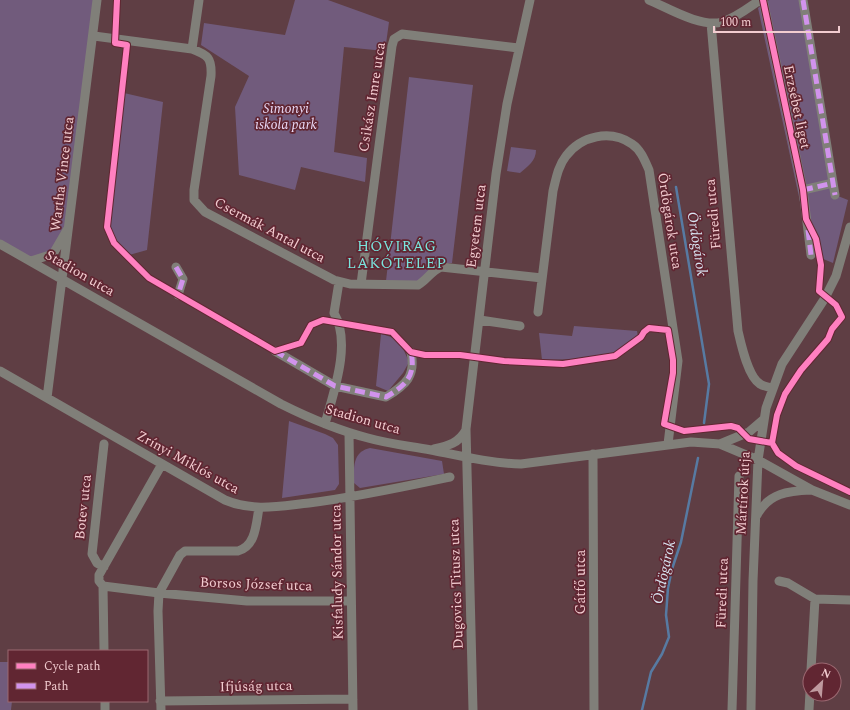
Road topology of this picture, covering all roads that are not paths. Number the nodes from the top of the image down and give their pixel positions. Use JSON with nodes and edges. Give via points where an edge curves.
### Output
{"nodes":[{"id":1,"x":97,"y":0,"type":"edge"},
{"id":2,"x":199,"y":0,"type":"edge"},
{"id":3,"x":530,"y":0,"type":"edge"},
{"id":4,"x":649,"y":0,"type":"edge"},
{"id":5,"x":761,"y":0,"type":"edge"},
{"id":6,"x":803,"y":0,"type":"edge"},
{"id":7,"x":711,"y":23,"type":"junction"},
{"id":8,"x":94,"y":36,"type":"junction"},
{"id":9,"x":518,"y":48,"type":"junction"},
{"id":10,"x":192,"y":50,"type":"junction"},
{"id":11,"x":833,"y":183,"type":"junction"},
{"id":12,"x":802,"y":190,"type":"junction"},
{"id":13,"x":835,"y":195,"type":"dead end"},
{"id":14,"x":69,"y":225,"type":"junction"},
{"id":15,"x":850,"y":227,"type":"edge"},
{"id":16,"x":0,"y":244,"type":"edge"},
{"id":17,"x":811,"y":255,"type":"dead end"},
{"id":18,"x":31,"y":261,"type":"junction"},
{"id":19,"x":176,"y":267,"type":"dead end"},
{"id":20,"x":484,"y":271,"type":"junction"},
{"id":21,"x":542,"y":278,"type":"junction"},
{"id":22,"x":62,"y":279,"type":"junction"},
{"id":23,"x":340,"y":282,"type":"junction"},
{"id":24,"x":361,"y":284,"type":"junction"},
{"id":25,"x":178,"y":294,"type":"dead end"},
{"id":26,"x":538,"y":312,"type":"dead end"},
{"id":27,"x":480,"y":320,"type":"junction"},
{"id":28,"x":520,"y":326,"type":"dead end"},
{"id":29,"x":275,"y":351,"type":"dead end"},
{"id":30,"x":411,"y":352,"type":"dead end"},
{"id":31,"x":0,"y":371,"type":"edge"},
{"id":32,"x":336,"y":386,"type":"junction"},
{"id":33,"x":772,"y":388,"type":"junction"},
{"id":34,"x":47,"y":398,"type":"junction"},
{"id":35,"x":763,"y":420,"type":"junction"},
{"id":36,"x":325,"y":424,"type":"junction"},
{"id":37,"x":466,"y":428,"type":"junction"},
{"id":38,"x":349,"y":433,"type":"junction"},
{"id":39,"x":104,"y":444,"type":"dead end"},
{"id":40,"x":668,"y":444,"type":"junction"},
{"id":41,"x":720,"y":444,"type":"junction"},
{"id":42,"x":429,"y":450,"type":"junction"},
{"id":43,"x":593,"y":454,"type":"junction"},
{"id":44,"x":466,"y":458,"type":"junction"},
{"id":45,"x":758,"y":460,"type":"junction"},
{"id":46,"x":162,"y":464,"type":"junction"},
{"id":47,"x":739,"y":476,"type":"dead end"},
{"id":48,"x":450,"y":477,"type":"dead end"},
{"id":49,"x":812,"y":490,"type":"junction"},
{"id":50,"x":350,"y":498,"type":"junction"},
{"id":51,"x":850,"y":505,"type":"edge"},
{"id":52,"x":259,"y":508,"type":"junction"},
{"id":53,"x":756,"y":516,"type":"junction"},
{"id":54,"x":104,"y":567,"type":"junction"},
{"id":55,"x":779,"y":581,"type":"dead end"},
{"id":56,"x":103,"y":586,"type":"junction"},
{"id":57,"x":159,"y":593,"type":"junction"},
{"id":58,"x":815,"y":599,"type":"junction"},
{"id":59,"x":351,"y":600,"type":"junction"},
{"id":60,"x":850,"y":600,"type":"edge"},
{"id":61,"x":104,"y":650,"type":"edge"},
{"id":62,"x":811,"y":662,"type":"edge"},
{"id":63,"x":353,"y":700,"type":"junction"},
{"id":64,"x":160,"y":706,"type":"edge"},
{"id":65,"x":353,"y":710,"type":"edge"},
{"id":66,"x":473,"y":710,"type":"edge"},
{"id":67,"x":594,"y":710,"type":"edge"},
{"id":68,"x":732,"y":710,"type":"edge"},
{"id":69,"x":751,"y":710,"type":"edge"}],
"edges":[{"from":1,"to":8,"type":"street","name":"Wartha Vince utca"},
{"from":2,"to":10,"type":"street"},
{"from":3,"to":9,"type":"street","name":"Egyetem utca"},
{"from":4,"to":7,"type":"street","via":[[697,20]]},
{"from":5,"to":7,"type":"street","via":[[733,18]]},
{"from":5,"to":12,"type":"street","name":"Erzsébet liget"},
{"from":6,"to":11,"type":"street","name":"Erzsébet liget"},
{"from":7,"to":33,"type":"street","name":"Füredi utca","via":[[738,331],[751,372],[758,383]]},
{"from":8,"to":10,"type":"street","name":"Csermák Antal utca"},
{"from":8,"to":14,"type":"street","name":"Wartha Vince utca"},
{"from":9,"to":20,"type":"street","name":"Egyetem utca"},
{"from":9,"to":24,"type":"street","name":"Csikász Imre utca","via":[[402,34],[394,38]]},
{"from":10,"to":23,"type":"street","name":"Csermák Antal utca","via":[[205,54],[211,64],[194,200],[204,212]]},
{"from":11,"to":12,"type":"street"},
{"from":11,"to":13,"type":"street","name":"Erzsébet liget"},
{"from":12,"to":17,"type":"street","name":"Erzsébet liget"},
{"from":14,"to":18,"type":"street","via":[[53,254]]},
{"from":14,"to":22,"type":"street","name":"Wartha Vince utca"},
{"from":15,"to":33,"type":"street","name":"Mártírok útja","via":[[836,276],[825,298],[782,364]]},
{"from":16,"to":18,"type":"street","name":"Stadion utca"},
{"from":18,"to":22,"type":"street","name":"Stadion utca"},
{"from":19,"to":25,"type":"street","via":[[183,279]]},
{"from":20,"to":21,"type":"street","name":"Csermák Antal utca"},
{"from":20,"to":24,"type":"street","name":"Csermák Antal utca","via":[[440,267],[434,269],[426,281],[418,285]]},
{"from":20,"to":27,"type":"street","name":"Egyetem utca"},
{"from":21,"to":26,"type":"street","name":"Ördögárok utca"},
{"from":21,"to":40,"type":"street","name":"Ördögárok utca","via":[[553,191],[565,158],[582,141],[598,136],[623,140],[638,150],[649,170],[678,361]]},
{"from":22,"to":34,"type":"street","name":"Wartha Vince utca"},
{"from":22,"to":36,"type":"street","name":"Stadion utca","via":[[280,404]]},
{"from":23,"to":24,"type":"street","name":"Csermák Antal utca"},
{"from":23,"to":32,"type":"street","via":[[334,313],[338,321],[340,345],[340,371]]},
{"from":27,"to":28,"type":"street"},
{"from":27,"to":37,"type":"street","name":"Egyetem utca"},
{"from":29,"to":32,"type":"street"},
{"from":30,"to":32,"type":"street","via":[[414,365],[404,386],[386,396]]},
{"from":31,"to":34,"type":"street","name":"Zrínyi Miklós utca"},
{"from":32,"to":36,"type":"street"},
{"from":33,"to":35,"type":"street","name":"Mártírok útja"},
{"from":34,"to":46,"type":"street","name":"Zrínyi Miklós utca"},
{"from":35,"to":41,"type":"street","via":[[749,432]]},
{"from":35,"to":45,"type":"street","name":"Mártírok útja"},
{"from":36,"to":38,"type":"street","name":"Stadion utca"},
{"from":37,"to":42,"type":"street","via":[[452,444]]},
{"from":37,"to":44,"type":"street","name":"Egyetem utca"},
{"from":38,"to":42,"type":"street","name":"Stadion utca"},
{"from":38,"to":50,"type":"street","name":"Kisfaludy Sándor utca"},
{"from":39,"to":54,"type":"street","name":"Botev utca","via":[[92,554],[96,563]]},
{"from":40,"to":41,"type":"street","name":"Stadion utca"},
{"from":40,"to":43,"type":"street","name":"Stadion utca"},
{"from":41,"to":45,"type":"street","name":"Stadion utca"},
{"from":42,"to":44,"type":"street","name":"Stadion utca"},
{"from":43,"to":44,"type":"street","name":"Stadion utca","via":[[521,464]]},
{"from":43,"to":67,"type":"street","name":"Gátfő utca"},
{"from":44,"to":66,"type":"street","name":"Dugovics Titusz utca"},
{"from":45,"to":49,"type":"street","name":"Stadion utca"},
{"from":45,"to":53,"type":"street","name":"Mártírok útja"},
{"from":46,"to":52,"type":"street","name":"Zrínyi Miklós utca","via":[[224,500]]},
{"from":46,"to":54,"type":"street"},
{"from":47,"to":68,"type":"street","name":"Füredi utca"},
{"from":48,"to":50,"type":"street","name":"Zrínyi Miklós utca"},
{"from":49,"to":51,"type":"street","name":"Stadion utca"},
{"from":49,"to":53,"type":"street","via":[[782,493],[762,505]]},
{"from":50,"to":52,"type":"street","name":"Zrínyi Miklós utca"},
{"from":50,"to":59,"type":"street","name":"Kisfaludy Sándor utca"},
{"from":52,"to":57,"type":"street","via":[[253,538],[246,548],[238,551],[185,551],[180,555]]},
{"from":53,"to":69,"type":"street","name":"Mártírok útja"},
{"from":54,"to":56,"type":"street","via":[[99,575],[99,581]]},
{"from":55,"to":58,"type":"street","via":[[788,583]]},
{"from":56,"to":57,"type":"street","name":"Borsos József utca"},
{"from":56,"to":61,"type":"street"},
{"from":57,"to":59,"type":"street","name":"Borsos József utca","via":[[247,601]]},
{"from":57,"to":64,"type":"street"},
{"from":58,"to":60,"type":"street"},
{"from":58,"to":62,"type":"street"},
{"from":59,"to":63,"type":"street","name":"Kisfaludy Sándor utca"},
{"from":63,"to":64,"type":"street","name":"Ifjúság utca"},
{"from":63,"to":65,"type":"street","name":"Kisfaludy Sándor utca"}]}
